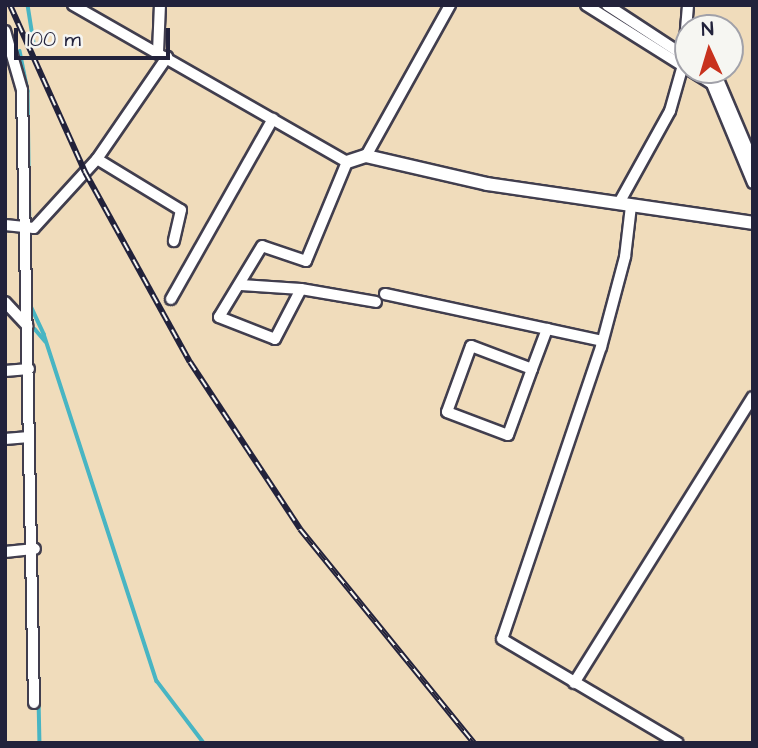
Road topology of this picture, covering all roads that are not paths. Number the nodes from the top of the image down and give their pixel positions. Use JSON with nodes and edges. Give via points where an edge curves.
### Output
{"nodes":[{"id":1,"x":73,"y":5,"type":"edge"},
{"id":2,"x":160,"y":5,"type":"edge"},
{"id":3,"x":450,"y":5,"type":"edge"},
{"id":4,"x":586,"y":5,"type":"edge"},
{"id":5,"x":607,"y":5,"type":"edge"},
{"id":6,"x":87,"y":9,"type":"edge"},
{"id":7,"x":5,"y":31,"type":"edge"},
{"id":8,"x":674,"y":54,"type":"edge"},
{"id":9,"x":163,"y":55,"type":"junction"},
{"id":10,"x":674,"y":56,"type":"edge"},
{"id":11,"x":680,"y":84,"type":"edge"},
{"id":12,"x":712,"y":84,"type":"edge"},
{"id":13,"x":720,"y":84,"type":"edge"},
{"id":14,"x":273,"y":119,"type":"junction"},
{"id":15,"x":366,"y":156,"type":"junction"},
{"id":16,"x":97,"y":159,"type":"junction"},
{"id":17,"x":347,"y":162,"type":"junction"},
{"id":18,"x":753,"y":162,"type":"edge"},
{"id":19,"x":753,"y":183,"type":"edge"},
{"id":20,"x":625,"y":204,"type":"junction"},
{"id":21,"x":753,"y":223,"type":"edge"},
{"id":22,"x":5,"y":225,"type":"edge"},
{"id":23,"x":24,"y":229,"type":"junction"},
{"id":24,"x":174,"y":241,"type":"dead end"},
{"id":25,"x":241,"y":285,"type":"junction"},
{"id":26,"x":301,"y":289,"type":"junction"},
{"id":27,"x":385,"y":294,"type":"dead end"},
{"id":28,"x":171,"y":299,"type":"dead end"},
{"id":29,"x":5,"y":302,"type":"edge"},
{"id":30,"x":376,"y":302,"type":"dead end"},
{"id":31,"x":26,"y":326,"type":"junction"},
{"id":32,"x":547,"y":329,"type":"junction"},
{"id":33,"x":602,"y":341,"type":"junction"},
{"id":34,"x":29,"y":369,"type":"junction"},
{"id":35,"x":532,"y":369,"type":"junction"},
{"id":36,"x":5,"y":372,"type":"edge"},
{"id":37,"x":753,"y":397,"type":"edge"},
{"id":38,"x":29,"y":437,"type":"junction"},
{"id":39,"x":5,"y":439,"type":"edge"},
{"id":40,"x":35,"y":549,"type":"junction"},
{"id":41,"x":5,"y":552,"type":"edge"},
{"id":42,"x":574,"y":683,"type":"junction"},
{"id":43,"x":34,"y":703,"type":"dead end"},
{"id":44,"x":678,"y":743,"type":"edge"}],
"edges":[{"from":1,"to":6,"type":"street"},
{"from":2,"to":9,"type":"street"},
{"from":3,"to":15,"type":"street"},
{"from":4,"to":10,"type":"street"},
{"from":5,"to":8,"type":"street"},
{"from":6,"to":9,"type":"street"},
{"from":7,"to":23,"type":"street","via":[[22,90]]},
{"from":9,"to":14,"type":"street"},
{"from":9,"to":16,"type":"street"},
{"from":11,"to":20,"type":"street"},
{"from":12,"to":19,"type":"street"},
{"from":13,"to":18,"type":"street"},
{"from":14,"to":17,"type":"street"},
{"from":14,"to":28,"type":"street"},
{"from":15,"to":17,"type":"street"},
{"from":15,"to":20,"type":"street","via":[[487,184]]},
{"from":16,"to":23,"type":"street","via":[[34,228]]},
{"from":16,"to":24,"type":"street","via":[[181,210]]},
{"from":17,"to":25,"type":"street","via":[[306,261],[262,246]]},
{"from":20,"to":21,"type":"street"},
{"from":20,"to":33,"type":"street","via":[[625,257]]},
{"from":22,"to":23,"type":"street"},
{"from":23,"to":31,"type":"street"},
{"from":25,"to":26,"type":"street"},
{"from":25,"to":26,"type":"street","via":[[219,317],[275,339]]},
{"from":26,"to":30,"type":"street"},
{"from":27,"to":32,"type":"street"},
{"from":29,"to":31,"type":"street"},
{"from":31,"to":34,"type":"street"},
{"from":32,"to":33,"type":"street"},
{"from":32,"to":35,"type":"street"},
{"from":33,"to":42,"type":"street","via":[[502,639]]},
{"from":34,"to":36,"type":"street"},
{"from":34,"to":38,"type":"street"},
{"from":35,"to":35,"type":"street","via":[[508,435],[447,412],[471,346]]},
{"from":37,"to":42,"type":"street"},
{"from":38,"to":39,"type":"street"},
{"from":38,"to":40,"type":"street"},
{"from":40,"to":41,"type":"street"},
{"from":40,"to":43,"type":"street"},
{"from":42,"to":44,"type":"street"}]}
